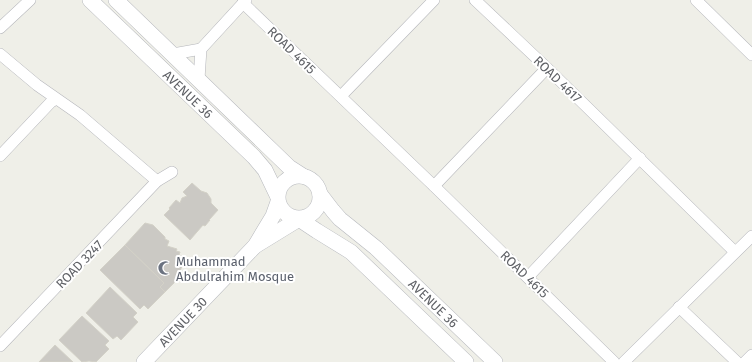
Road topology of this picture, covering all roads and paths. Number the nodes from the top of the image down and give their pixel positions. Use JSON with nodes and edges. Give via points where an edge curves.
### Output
{"nodes":[{"id":1,"x":30,"y":0,"type":"edge"},
{"id":2,"x":90,"y":0,"type":"edge"},
{"id":3,"x":116,"y":0,"type":"edge"},
{"id":4,"x":434,"y":0,"type":"edge"},
{"id":5,"x":476,"y":0,"type":"edge"},
{"id":6,"x":696,"y":0,"type":"edge"},
{"id":7,"x":244,"y":1,"type":"edge"},
{"id":8,"x":0,"y":28,"type":"edge"},
{"id":9,"x":201,"y":49,"type":"junction"},
{"id":10,"x":0,"y":54,"type":"edge"},
{"id":11,"x":172,"y":54,"type":"junction"},
{"id":12,"x":752,"y":55,"type":"edge"},
{"id":13,"x":547,"y":68,"type":"junction"},
{"id":14,"x":199,"y":79,"type":"junction"},
{"id":15,"x":341,"y":96,"type":"junction"},
{"id":16,"x":56,"y":99,"type":"junction"},
{"id":17,"x":0,"y":156,"type":"edge"},
{"id":18,"x":640,"y":158,"type":"junction"},
{"id":19,"x":172,"y":172,"type":"dead end"},
{"id":20,"x":303,"y":176,"type":"junction"},
{"id":21,"x":157,"y":181,"type":"junction"},
{"id":22,"x":434,"y":186,"type":"junction"},
{"id":23,"x":320,"y":194,"type":"junction"},
{"id":24,"x":278,"y":199,"type":"junction"},
{"id":25,"x":299,"y":219,"type":"junction"},
{"id":26,"x":752,"y":236,"type":"edge"},
{"id":27,"x":255,"y":246,"type":"junction"},
{"id":28,"x":735,"y":252,"type":"junction"},
{"id":29,"x":528,"y":277,"type":"junction"},
{"id":30,"x":679,"y":307,"type":"junction"},
{"id":31,"x":0,"y":346,"type":"edge"},
{"id":32,"x":752,"y":355,"type":"edge"},
{"id":33,"x":144,"y":362,"type":"edge"},
{"id":34,"x":466,"y":362,"type":"edge"},
{"id":35,"x":496,"y":362,"type":"edge"},
{"id":36,"x":614,"y":362,"type":"edge"},
{"id":37,"x":624,"y":362,"type":"edge"},
{"id":38,"x":737,"y":362,"type":"edge"},
{"id":39,"x":745,"y":362,"type":"edge"}],
"edges":[{"from":1,"to":8,"type":"street"},
{"from":2,"to":24,"type":"street","name":"AVENUE 36","via":[[254,157],[265,170]]},
{"from":3,"to":11,"type":"street","name":"AVENUE 36"},
{"from":4,"to":15,"type":"street"},
{"from":5,"to":13,"type":"street","name":"ROAD 4617"},
{"from":6,"to":12,"type":"street"},
{"from":7,"to":9,"type":"street"},
{"from":7,"to":15,"type":"street","name":"ROAD 4615"},
{"from":9,"to":11,"type":"street"},
{"from":9,"to":14,"type":"street"},
{"from":10,"to":16,"type":"street"},
{"from":11,"to":14,"type":"street","name":"AVENUE 36"},
{"from":13,"to":18,"type":"street","name":"ROAD 4617"},
{"from":13,"to":22,"type":"street"},
{"from":14,"to":20,"type":"street","name":"AVENUE 36","via":[[289,167]]},
{"from":15,"to":22,"type":"street","name":"ROAD 4615"},
{"from":16,"to":17,"type":"street"},
{"from":16,"to":21,"type":"street","via":[[80,115]]},
{"from":18,"to":28,"type":"street","name":"ROAD 4617"},
{"from":18,"to":29,"type":"street"},
{"from":19,"to":21,"type":"street","name":"ROAD 3247"},
{"from":20,"to":23,"type":"street","via":[[314,183]]},
{"from":20,"to":24,"type":"street","via":[[293,177],[284,182]]},
{"from":21,"to":31,"type":"street","name":"ROAD 3247"},
{"from":22,"to":29,"type":"street","name":"ROAD 4615"},
{"from":23,"to":25,"type":"street","via":[[319,206],[311,216]]},
{"from":23,"to":35,"type":"street","name":"AVENUE 36","via":[[337,215],[376,248]]},
{"from":24,"to":25,"type":"street","via":[[281,209],[286,214]]},
{"from":24,"to":27,"type":"street","name":"AVENUE 30","via":[[273,216]]},
{"from":25,"to":27,"type":"street","name":"AVENUE 30"},
{"from":25,"to":34,"type":"street","name":"AVENUE 36","via":[[351,252]]},
{"from":26,"to":28,"type":"street"},
{"from":27,"to":33,"type":"street","name":"AVENUE 30"},
{"from":28,"to":30,"type":"street"},
{"from":29,"to":36,"type":"street","name":"ROAD 4615"},
{"from":30,"to":37,"type":"street"},
{"from":30,"to":38,"type":"street"},
{"from":32,"to":39,"type":"street"}]}
